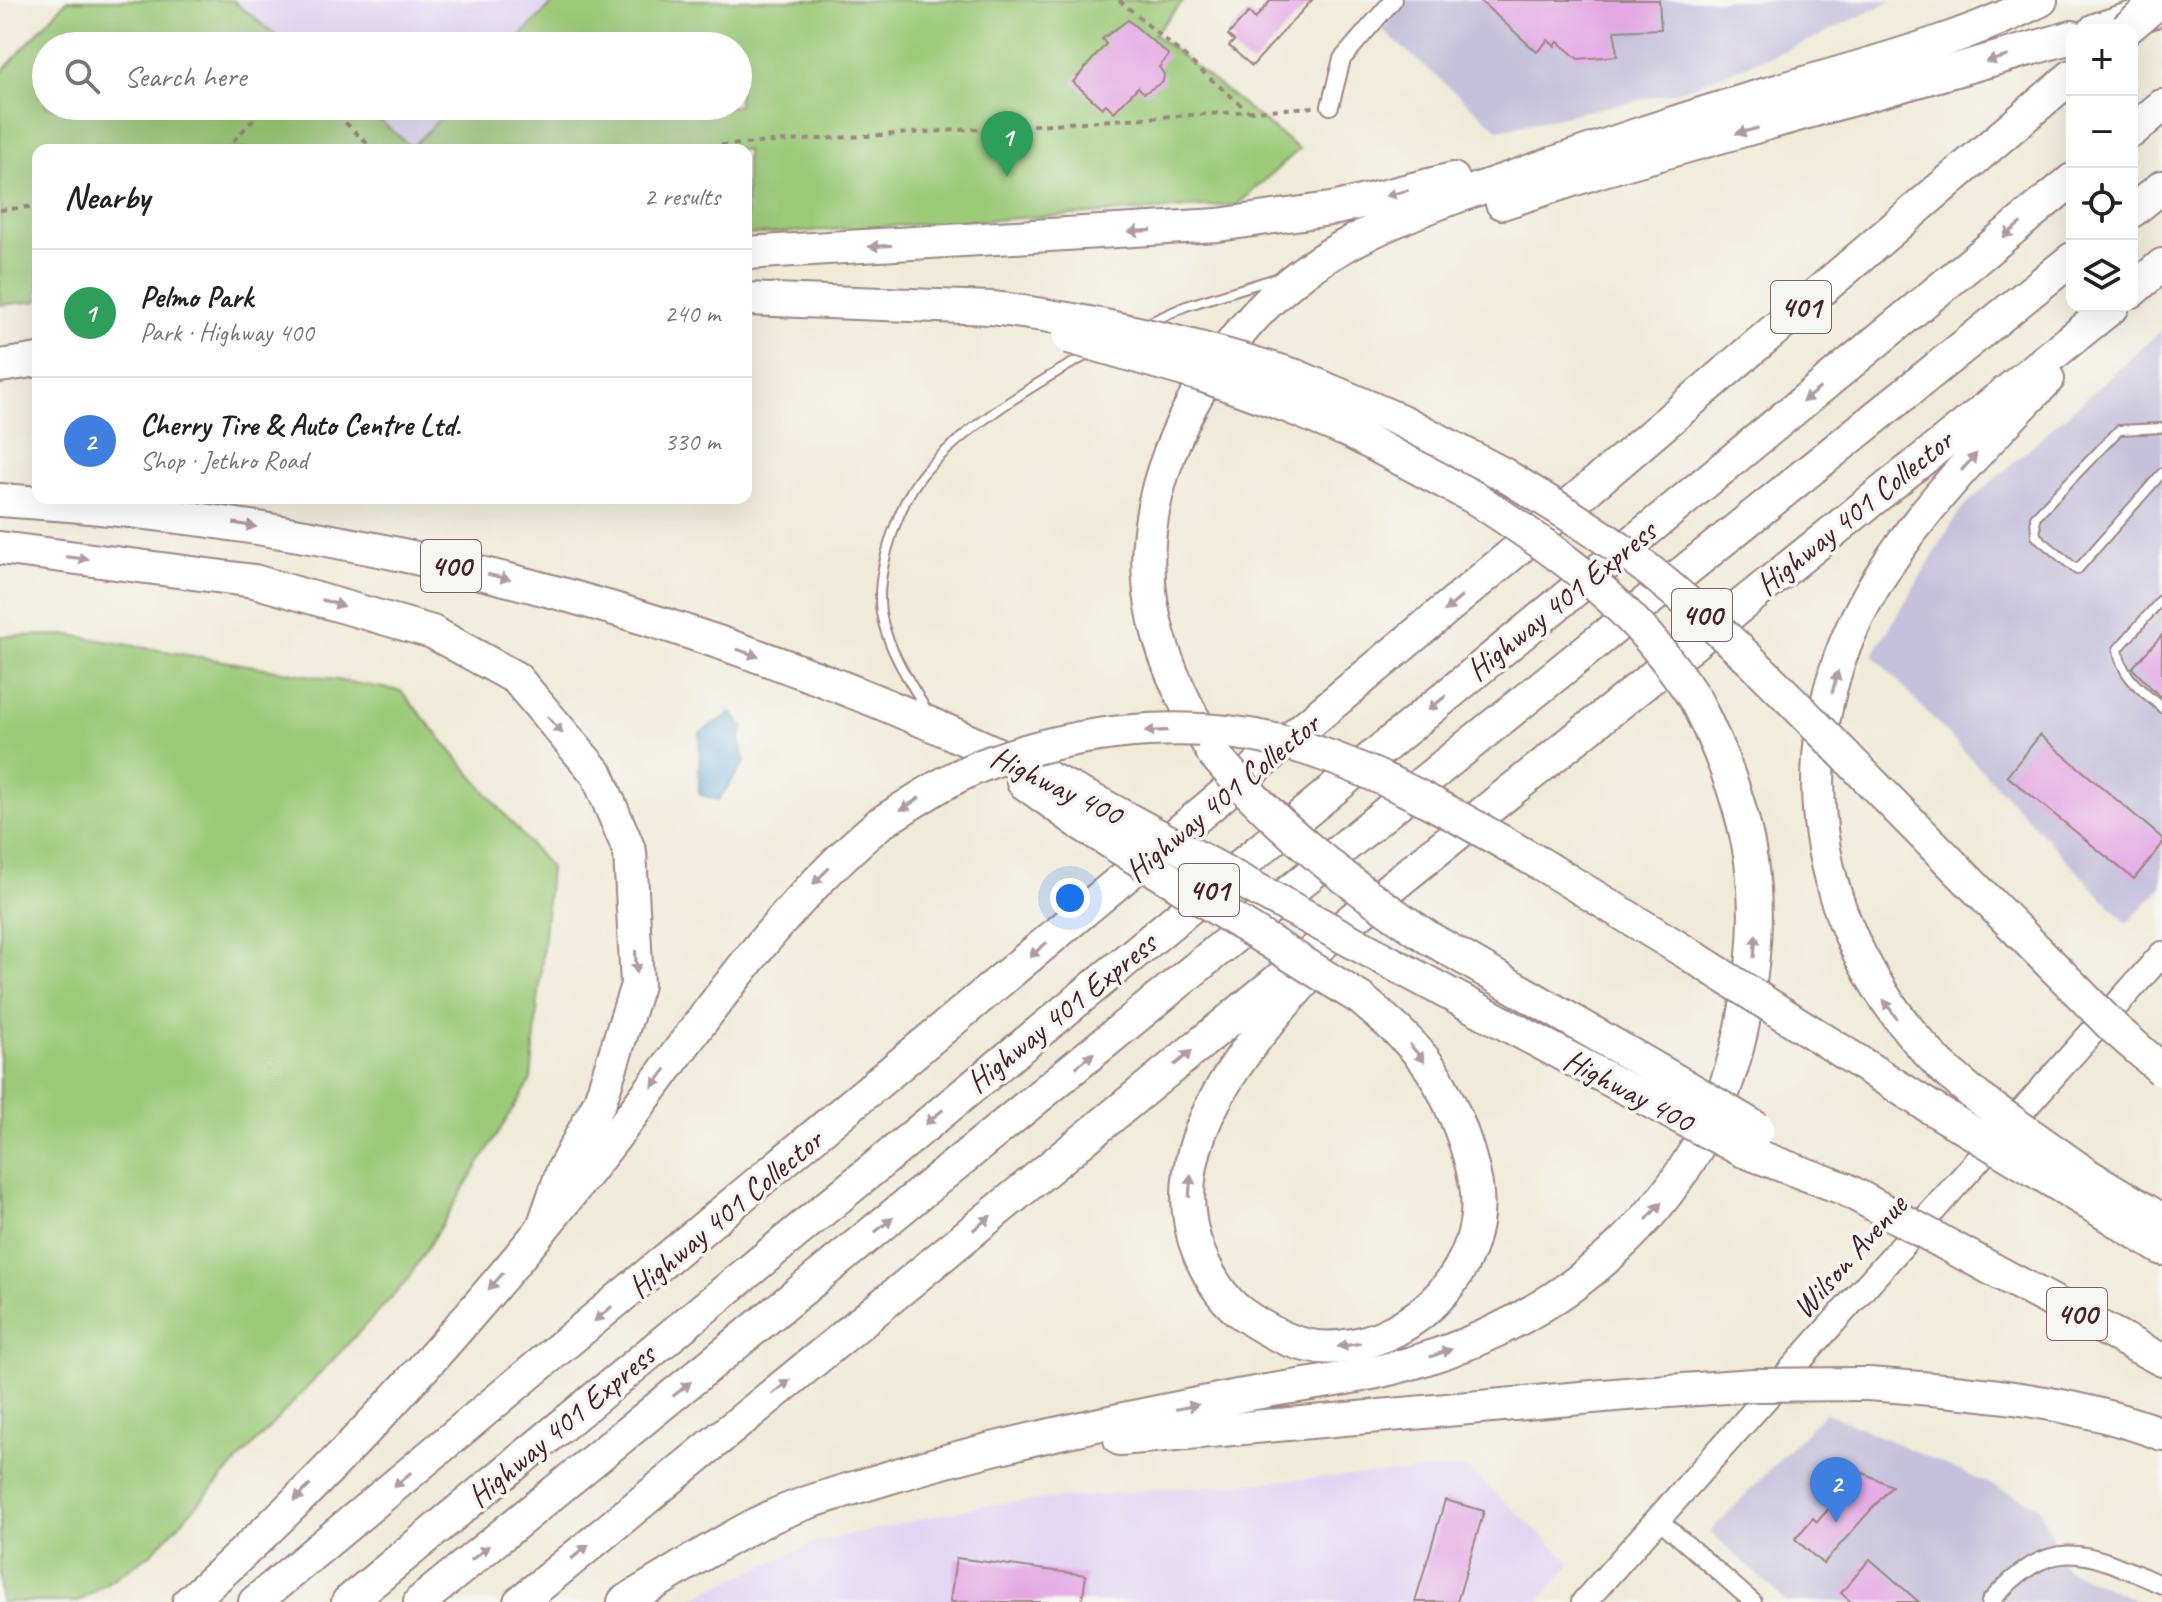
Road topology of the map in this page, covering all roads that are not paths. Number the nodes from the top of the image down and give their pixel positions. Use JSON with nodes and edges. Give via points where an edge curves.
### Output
{"nodes":[{"id":1,"x":1393,"y":0,"type":"edge"},
{"id":2,"x":2041,"y":0,"type":"edge"},
{"id":3,"x":2161,"y":0,"type":"edge"},
{"id":4,"x":2162,"y":8,"type":"edge"},
{"id":5,"x":2113,"y":24,"type":"edge"},
{"id":6,"x":2132,"y":24,"type":"edge"},
{"id":7,"x":2066,"y":39,"type":"edge"},
{"id":8,"x":2066,"y":81,"type":"edge"},
{"id":9,"x":1330,"y":106,"type":"road end"},
{"id":10,"x":2162,"y":106,"type":"edge"},
{"id":11,"x":2138,"y":126,"type":"edge"},
{"id":12,"x":1662,"y":127,"type":"junction"},
{"id":13,"x":2066,"y":185,"type":"edge"},
{"id":14,"x":2162,"y":187,"type":"edge"},
{"id":15,"x":2138,"y":206,"type":"edge"},
{"id":16,"x":752,"y":253,"type":"edge"},
{"id":17,"x":2066,"y":264,"type":"edge"},
{"id":18,"x":1307,"y":269,"type":"junction"},
{"id":19,"x":752,"y":299,"type":"edge"},
{"id":20,"x":2106,"y":312,"type":"edge"},
{"id":21,"x":2113,"y":312,"type":"edge"},
{"id":22,"x":992,"y":315,"type":"junction"},
{"id":23,"x":1237,"y":339,"type":"junction"},
{"id":24,"x":32,"y":361,"type":"edge"},
{"id":25,"x":0,"y":366,"type":"edge"},
{"id":26,"x":32,"y":383,"type":"edge"},
{"id":27,"x":0,"y":387,"type":"edge"},
{"id":28,"x":2162,"y":428,"type":"edge"},
{"id":29,"x":2162,"y":473,"type":"edge"},
{"id":30,"x":0,"y":500,"type":"edge"},
{"id":31,"x":32,"y":503,"type":"edge"},
{"id":32,"x":42,"y":504,"type":"edge"},
{"id":33,"x":0,"y":548,"type":"edge"},
{"id":34,"x":2162,"y":599,"type":"edge"},
{"id":35,"x":2162,"y":708,"type":"edge"},
{"id":36,"x":951,"y":734,"type":"junction"},
{"id":37,"x":1093,"y":816,"type":"junction"},
{"id":38,"x":1400,"y":880,"type":"junction"},
{"id":39,"x":2162,"y":954,"type":"edge"},
{"id":40,"x":2162,"y":1070,"type":"edge"},
{"id":41,"x":1675,"y":1097,"type":"junction"},
{"id":42,"x":2083,"y":1186,"type":"junction"},
{"id":43,"x":2162,"y":1220,"type":"edge"},
{"id":44,"x":543,"y":1227,"type":"junction"},
{"id":45,"x":2162,"y":1249,"type":"edge"},
{"id":46,"x":2162,"y":1360,"type":"edge"},
{"id":47,"x":2162,"y":1434,"type":"edge"},
{"id":48,"x":1001,"y":1449,"type":"junction"},
{"id":49,"x":1657,"y":1518,"type":"junction"},
{"id":50,"x":2162,"y":1585,"type":"edge"},
{"id":51,"x":189,"y":1602,"type":"edge"},
{"id":52,"x":255,"y":1602,"type":"edge"},
{"id":53,"x":348,"y":1602,"type":"edge"},
{"id":54,"x":420,"y":1602,"type":"edge"},
{"id":55,"x":520,"y":1602,"type":"edge"},
{"id":56,"x":624,"y":1602,"type":"edge"},
{"id":57,"x":1584,"y":1602,"type":"edge"},
{"id":58,"x":1753,"y":1602,"type":"edge"},
{"id":59,"x":1990,"y":1602,"type":"edge"}],
"edges":[{"from":1,"to":9,"type":"street","via":[[1342,59]]},
{"from":2,"to":12,"type":"highway","via":[[1960,35]]},
{"from":3,"to":6,"type":"highway","bridge":true},
{"from":4,"to":5,"type":"highway"},
{"from":7,"to":23,"type":"highway","one_way":true,"via":[[1603,170],[1456,219],[1374,254]]},
{"from":8,"to":52,"type":"highway","name":"Highway 401 Collector","number":"401","one_way":true,"via":[[1512,554]]},
{"from":10,"to":11,"type":"highway"},
{"from":12,"to":16,"type":"highway","one_way":true,"via":[[1283,217],[1157,230]]},
{"from":12,"to":18,"type":"highway","via":[[1434,205],[1382,226]]},
{"from":13,"to":53,"type":"highway","name":"Highway 401 Express","number":"401","one_way":true},
{"from":14,"to":15,"type":"highway"},
{"from":54,"to":17,"type":"highway","name":"Highway 401 Express","number":"401","one_way":true},
{"from":18,"to":23,"type":"highway"},
{"from":18,"to":36,"type":"lane","via":[[1186,306],[1127,333],[1015,398],[929,467],[894,525],[883,565],[881,613],[902,669]]},
{"from":19,"to":22,"type":"highway","via":[[830,300]]},
{"from":20,"to":38,"type":"highway","name":"Highway 401 Collector"},
{"from":42,"to":21,"type":"highway","one_way":true,"bridge":true,"via":[[1942,1067],[1895,1017],[1874,985],[1832,888],[1819,817],[1819,762],[1840,661],[1902,542],[1981,449]]},
{"from":22,"to":40,"type":"highway","number":"400","bridge":true,"via":[[1074,317],[1152,333],[1296,376],[1404,422],[1503,474],[1643,566],[1705,617]]},
{"from":48,"to":22,"type":"highway","one_way":true,"bridge":true,"via":[[1415,1362],[1486,1337],[1596,1269],[1635,1233],[1692,1160],[1714,1115],[1735,1058],[1755,953],[1756,893],[1748,833],[1727,768],[1696,701],[1654,641],[1613,597],[1566,560],[1475,498],[1364,439],[1287,406],[1120,349]]},
{"from":23,"to":41,"type":"highway","bridge":true,"via":[[1177,432],[1150,518],[1147,558],[1157,637],[1171,676],[1213,753],[1308,851],[1429,938]]},
{"from":24,"to":25,"type":"highway"},
{"from":26,"to":27,"type":"highway"},
{"from":28,"to":29,"type":"lane","via":[[2119,430],[2035,517],[2036,536],[2077,570]]},
{"from":30,"to":31,"type":"highway","number":"400","one_way":true},
{"from":32,"to":36,"type":"highway","number":"400","one_way":true,"via":[[221,521],[517,581],[807,674]]},
{"from":33,"to":44,"type":"highway","one_way":true,"via":[[254,581],[432,632],[516,678],[597,774],[630,852],[637,985],[600,1101],[563,1170]]},
{"from":34,"to":35,"type":"lane","via":[[2118,649],[2128,679]]},
{"from":36,"to":37,"type":"highway"},
{"from":37,"to":38,"type":"highway","one_way":true,"bridge":true,"via":[[1361,999],[1402,1034],[1435,1074],[1460,1124],[1476,1187],[1473,1229],[1461,1266],[1442,1297],[1392,1333],[1339,1347],[1309,1347],[1233,1307],[1208,1274],[1189,1218],[1192,1163],[1212,1105],[1240,1060],[1333,948]]},
{"from":37,"to":41,"type":"highway","name":"Highway 400","bridge":true},
{"from":55,"to":38,"type":"highway","name":"Highway 401 Collector","one_way":true},
{"from":39,"to":49,"type":"main road","name":"Wilson Avenue"},
{"from":41,"to":46,"type":"highway","number":"400","bridge":true},
{"from":42,"to":43,"type":"highway"},
{"from":42,"to":44,"type":"highway","one_way":true,"bridge":true,"via":[[1933,1109],[1692,956],[1425,798],[1305,748],[1212,731],[1158,731],[1048,745],[989,762],[879,824],[814,882],[757,947]]},
{"from":42,"to":45,"type":"highway"},
{"from":44,"to":51,"type":"highway","one_way":true,"via":[[386,1409]]},
{"from":47,"to":48,"type":"highway","bridge":true,"via":[[2131,1422],[1988,1393],[1868,1384],[1754,1385]]},
{"from":48,"to":56,"type":"highway","via":[[890,1477],[770,1518]]},
{"from":49,"to":57,"type":"main road","name":"Wilson Avenue"},
{"from":49,"to":58,"type":"street"},
{"from":50,"to":59,"type":"street","via":[[2102,1558],[2051,1555],[2030,1564]]}]}
